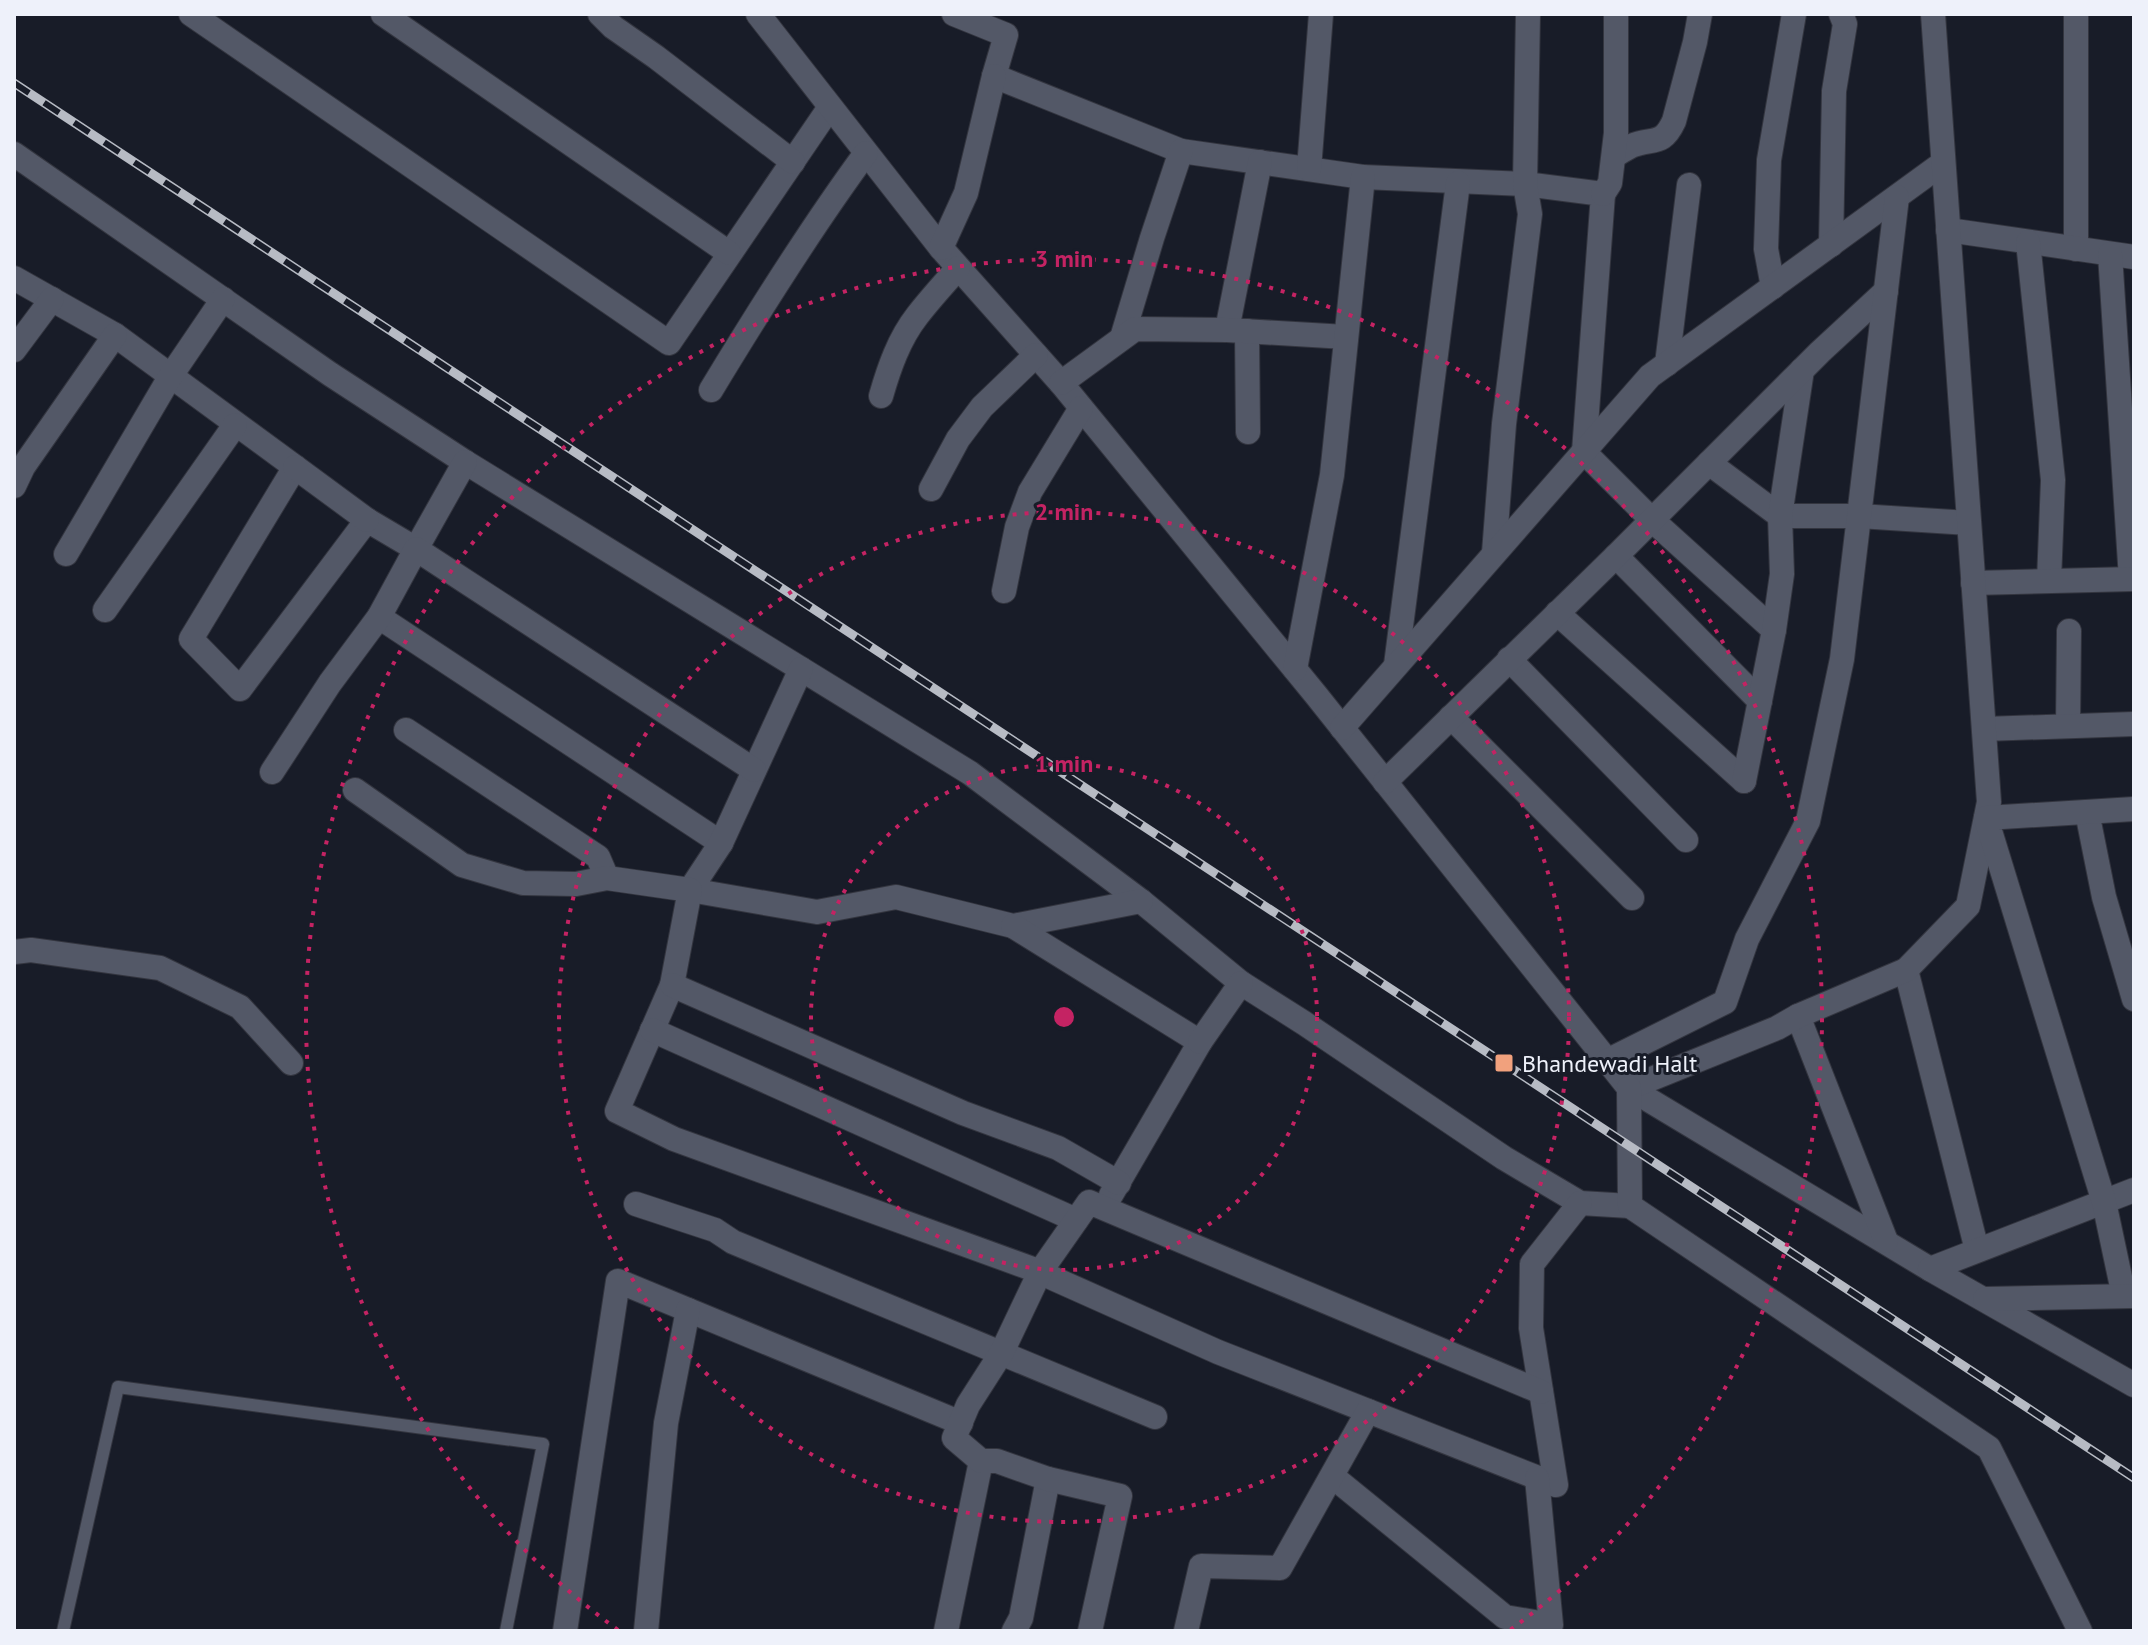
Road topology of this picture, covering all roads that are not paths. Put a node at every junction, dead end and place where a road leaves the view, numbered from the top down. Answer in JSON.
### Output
{"nodes":[{"id":1,"x":191,"y":14,"type":"edge"},
{"id":2,"x":383,"y":14,"type":"edge"},
{"id":3,"x":600,"y":14,"type":"edge"},
{"id":4,"x":758,"y":14,"type":"edge"},
{"id":5,"x":954,"y":14,"type":"edge"},
{"id":6,"x":1321,"y":14,"type":"edge"},
{"id":7,"x":1528,"y":14,"type":"edge"},
{"id":8,"x":1616,"y":14,"type":"edge"},
{"id":9,"x":1700,"y":14,"type":"edge"},
{"id":10,"x":1794,"y":14,"type":"edge"},
{"id":11,"x":1841,"y":14,"type":"edge"},
{"id":12,"x":1933,"y":14,"type":"edge"},
{"id":13,"x":2076,"y":14,"type":"edge"},
{"id":14,"x":1008,"y":24,"type":"edge"},
{"id":15,"x":994,"y":76,"type":"junction"},
{"id":16,"x":830,"y":107,"type":"junction"},
{"id":17,"x":1181,"y":151,"type":"junction"},
{"id":18,"x":866,"y":153,"type":"junction"},
{"id":19,"x":14,"y":154,"type":"edge"},
{"id":20,"x":1614,"y":156,"type":"junction"},
{"id":21,"x":793,"y":162,"type":"junction"},
{"id":22,"x":1260,"y":162,"type":"junction"},
{"id":23,"x":1943,"y":163,"type":"junction"},
{"id":24,"x":1309,"y":169,"type":"junction"},
{"id":25,"x":1363,"y":177,"type":"junction"},
{"id":26,"x":1458,"y":183,"type":"junction"},
{"id":27,"x":1525,"y":184,"type":"junction"},
{"id":28,"x":1689,"y":185,"type":"dead end"},
{"id":29,"x":1603,"y":194,"type":"junction"},
{"id":30,"x":1897,"y":197,"type":"junction"},
{"id":31,"x":1948,"y":230,"type":"junction"},
{"id":32,"x":2028,"y":242,"type":"junction"},
{"id":33,"x":1831,"y":245,"type":"junction"},
{"id":34,"x":941,"y":248,"type":"junction"},
{"id":35,"x":2076,"y":249,"type":"junction"},
{"id":36,"x":729,"y":253,"type":"junction"},
{"id":37,"x":2122,"y":255,"type":"edge"},
{"id":38,"x":958,"y":268,"type":"junction"},
{"id":39,"x":14,"y":278,"type":"edge"},
{"id":40,"x":1773,"y":287,"type":"junction"},
{"id":41,"x":1886,"y":291,"type":"junction"},
{"id":42,"x":52,"y":299,"type":"junction"},
{"id":43,"x":223,"y":299,"type":"junction"},
{"id":44,"x":1237,"y":330,"type":"junction"},
{"id":45,"x":115,"y":335,"type":"junction"},
{"id":46,"x":1346,"y":337,"type":"junction"},
{"id":47,"x":1122,"y":338,"type":"junction"},
{"id":48,"x":14,"y":350,"type":"edge"},
{"id":49,"x":1036,"y":355,"type":"junction"},
{"id":50,"x":1667,"y":364,"type":"junction"},
{"id":51,"x":1802,"y":370,"type":"junction"},
{"id":52,"x":170,"y":377,"type":"junction"},
{"id":53,"x":1061,"y":383,"type":"junction"},
{"id":54,"x":711,"y":390,"type":"dead end"},
{"id":55,"x":881,"y":396,"type":"dead end"},
{"id":56,"x":1081,"y":408,"type":"junction"},
{"id":57,"x":235,"y":425,"type":"junction"},
{"id":58,"x":1248,"y":432,"type":"dead end"},
{"id":59,"x":1584,"y":452,"type":"junction"},
{"id":60,"x":465,"y":462,"type":"junction"},
{"id":61,"x":1709,"y":463,"type":"junction"},
{"id":62,"x":295,"y":467,"type":"junction"},
{"id":63,"x":14,"y":486,"type":"edge"},
{"id":64,"x":931,"y":489,"type":"dead end"},
{"id":65,"x":1780,"y":516,"type":"junction"},
{"id":66,"x":1859,"y":516,"type":"junction"},
{"id":67,"x":1651,"y":519,"type":"junction"},
{"id":68,"x":367,"y":520,"type":"junction"},
{"id":69,"x":1969,"y":523,"type":"junction"},
{"id":70,"x":416,"y":549,"type":"junction"},
{"id":71,"x":1494,"y":553,"type":"junction"},
{"id":72,"x":66,"y":554,"type":"dead end"},
{"id":73,"x":1616,"y":556,"type":"junction"},
{"id":74,"x":2132,"y":579,"type":"edge"},
{"id":75,"x":2049,"y":581,"type":"junction"},
{"id":76,"x":1973,"y":583,"type":"junction"},
{"id":77,"x":1004,"y":591,"type":"dead end"},
{"id":78,"x":105,"y":610,"type":"dead end"},
{"id":79,"x":1557,"y":613,"type":"junction"},
{"id":80,"x":379,"y":617,"type":"junction"},
{"id":81,"x":1774,"y":630,"type":"junction"},
{"id":82,"x":2069,"y":631,"type":"dead end"},
{"id":83,"x":1509,"y":659,"type":"junction"},
{"id":84,"x":1396,"y":665,"type":"junction"},
{"id":85,"x":801,"y":669,"type":"junction"},
{"id":86,"x":1295,"y":669,"type":"junction"},
{"id":87,"x":1760,"y":701,"type":"junction"},
{"id":88,"x":1451,"y":717,"type":"junction"},
{"id":89,"x":2134,"y":724,"type":"edge"},
{"id":90,"x":2068,"y":726,"type":"junction"},
{"id":91,"x":1342,"y":728,"type":"junction"},
{"id":92,"x":1984,"y":729,"type":"junction"},
{"id":93,"x":406,"y":730,"type":"dead end"},
{"id":94,"x":754,"y":770,"type":"junction"},
{"id":95,"x":272,"y":772,"type":"dead end"},
{"id":96,"x":1385,"y":782,"type":"junction"},
{"id":97,"x":355,"y":790,"type":"dead end"},
{"id":98,"x":2134,"y":809,"type":"edge"},
{"id":99,"x":2087,"y":812,"type":"junction"},
{"id":100,"x":1986,"y":818,"type":"junction"},
{"id":101,"x":1686,"y":840,"type":"dead end"},
{"id":102,"x":721,"y":843,"type":"junction"},
{"id":103,"x":607,"y":878,"type":"junction"},
{"id":104,"x":690,"y":890,"type":"junction"},
{"id":105,"x":1632,"y":898,"type":"dead end"},
{"id":106,"x":1141,"y":901,"type":"junction"},
{"id":107,"x":1013,"y":926,"type":"junction"},
{"id":108,"x":14,"y":952,"type":"edge"},
{"id":109,"x":1906,"y":970,"type":"junction"},
{"id":110,"x":1241,"y":983,"type":"junction"},
{"id":111,"x":672,"y":985,"type":"junction"},
{"id":112,"x":2134,"y":999,"type":"edge"},
{"id":113,"x":1798,"y":1016,"type":"junction"},
{"id":114,"x":652,"y":1030,"type":"junction"},
{"id":115,"x":1200,"y":1042,"type":"junction"},
{"id":116,"x":1607,"y":1061,"type":"junction"},
{"id":117,"x":291,"y":1063,"type":"dead end"},
{"id":118,"x":1629,"y":1088,"type":"junction"},
{"id":119,"x":1119,"y":1183,"type":"junction"},
{"id":120,"x":2134,"y":1190,"type":"edge"},
{"id":121,"x":2104,"y":1202,"type":"junction"},
{"id":122,"x":1580,"y":1203,"type":"junction"},
{"id":123,"x":636,"y":1204,"type":"dead end"},
{"id":124,"x":1630,"y":1206,"type":"junction"},
{"id":125,"x":1102,"y":1207,"type":"junction"},
{"id":126,"x":1076,"y":1220,"type":"junction"},
{"id":127,"x":1886,"y":1241,"type":"junction"},
{"id":128,"x":1977,"y":1250,"type":"dead end"},
{"id":129,"x":1930,"y":1269,"type":"junction"},
{"id":130,"x":1040,"y":1272,"type":"junction"},
{"id":131,"x":2129,"y":1296,"type":"edge"},
{"id":132,"x":1982,"y":1299,"type":"junction"},
{"id":133,"x":688,"y":1310,"type":"junction"},
{"id":134,"x":1002,"y":1352,"type":"junction"},
{"id":135,"x":2134,"y":1385,"type":"edge"},
{"id":136,"x":1541,"y":1392,"type":"junction"},
{"id":137,"x":1368,"y":1411,"type":"junction"},
{"id":138,"x":1155,"y":1417,"type":"dead end"},
{"id":139,"x":961,"y":1423,"type":"junction"},
{"id":140,"x":981,"y":1461,"type":"junction"},
{"id":141,"x":1332,"y":1476,"type":"junction"},
{"id":142,"x":1537,"y":1478,"type":"junction"},
{"id":143,"x":1048,"y":1479,"type":"junction"},
{"id":144,"x":63,"y":1631,"type":"edge"},
{"id":145,"x":506,"y":1631,"type":"edge"},
{"id":146,"x":565,"y":1631,"type":"edge"},
{"id":147,"x":646,"y":1631,"type":"edge"},
{"id":148,"x":946,"y":1631,"type":"edge"},
{"id":149,"x":1014,"y":1631,"type":"edge"},
{"id":150,"x":1090,"y":1631,"type":"edge"},
{"id":151,"x":1186,"y":1631,"type":"edge"},
{"id":152,"x":2080,"y":1631,"type":"edge"}],
"edges":[{"from":1,"to":36,"type":"street"},
{"from":2,"to":36,"type":"street"},
{"from":3,"to":21,"type":"street"},
{"from":4,"to":16,"type":"street"},
{"from":5,"to":14,"type":"street"},
{"from":6,"to":24,"type":"street"},
{"from":7,"to":27,"type":"street"},
{"from":8,"to":20,"type":"street"},
{"from":9,"to":20,"type":"street"},
{"from":10,"to":40,"type":"street"},
{"from":11,"to":33,"type":"street"},
{"from":12,"to":23,"type":"street"},
{"from":13,"to":35,"type":"street"},
{"from":14,"to":15,"type":"street"},
{"from":15,"to":17,"type":"street"},
{"from":15,"to":34,"type":"street"},
{"from":16,"to":18,"type":"street"},
{"from":16,"to":21,"type":"street"},
{"from":17,"to":22,"type":"street"},
{"from":17,"to":47,"type":"street"},
{"from":18,"to":34,"type":"street"},
{"from":18,"to":54,"type":"street"},
{"from":19,"to":43,"type":"street"},
{"from":20,"to":29,"type":"street"},
{"from":21,"to":36,"type":"street"},
{"from":22,"to":24,"type":"street"},
{"from":22,"to":44,"type":"street"},
{"from":23,"to":30,"type":"street"},
{"from":23,"to":31,"type":"street"},
{"from":24,"to":25,"type":"street"},
{"from":25,"to":26,"type":"street"},
{"from":25,"to":46,"type":"street"},
{"from":26,"to":27,"type":"street"},
{"from":26,"to":84,"type":"street"},
{"from":27,"to":29,"type":"street"},
{"from":27,"to":71,"type":"street"},
{"from":28,"to":50,"type":"street"},
{"from":29,"to":59,"type":"street"},
{"from":30,"to":33,"type":"street"},
{"from":30,"to":41,"type":"street"},
{"from":31,"to":32,"type":"street"},
{"from":31,"to":69,"type":"street"},
{"from":32,"to":35,"type":"street"},
{"from":32,"to":75,"type":"street"},
{"from":33,"to":40,"type":"street"},
{"from":34,"to":38,"type":"street"},
{"from":35,"to":37,"type":"street"},
{"from":37,"to":74,"type":"street"},
{"from":38,"to":49,"type":"street"},
{"from":38,"to":55,"type":"street"},
{"from":39,"to":42,"type":"street"},
{"from":40,"to":50,"type":"street"},
{"from":41,"to":51,"type":"street"},
{"from":41,"to":66,"type":"street"},
{"from":42,"to":45,"type":"street"},
{"from":42,"to":48,"type":"street"},
{"from":43,"to":52,"type":"street"},
{"from":43,"to":60,"type":"street"},
{"from":44,"to":46,"type":"street"},
{"from":44,"to":47,"type":"street"},
{"from":44,"to":58,"type":"street"},
{"from":45,"to":52,"type":"street"},
{"from":45,"to":63,"type":"street"},
{"from":46,"to":86,"type":"street"},
{"from":47,"to":53,"type":"street"},
{"from":49,"to":53,"type":"street"},
{"from":49,"to":64,"type":"street"},
{"from":50,"to":59,"type":"street"},
{"from":51,"to":61,"type":"street"},
{"from":51,"to":65,"type":"street"},
{"from":52,"to":57,"type":"street"},
{"from":52,"to":72,"type":"street"},
{"from":53,"to":56,"type":"street"},
{"from":56,"to":77,"type":"street"},
{"from":56,"to":86,"type":"street"},
{"from":57,"to":62,"type":"street"},
{"from":57,"to":78,"type":"street"},
{"from":59,"to":67,"type":"street"},
{"from":59,"to":71,"type":"street"},
{"from":60,"to":70,"type":"street"},
{"from":60,"to":85,"type":"street"},
{"from":61,"to":65,"type":"street"},
{"from":61,"to":67,"type":"street"},
{"from":62,"to":68,"type":"street"},
{"from":62,"to":68,"type":"street"},
{"from":65,"to":66,"type":"street"},
{"from":65,"to":81,"type":"street"},
{"from":66,"to":69,"type":"street"},
{"from":66,"to":116,"type":"street"},
{"from":67,"to":73,"type":"street"},
{"from":67,"to":81,"type":"street"},
{"from":68,"to":70,"type":"street"},
{"from":69,"to":76,"type":"street"},
{"from":70,"to":80,"type":"street"},
{"from":70,"to":94,"type":"street"},
{"from":71,"to":84,"type":"street"},
{"from":73,"to":79,"type":"street"},
{"from":73,"to":87,"type":"street"},
{"from":74,"to":75,"type":"street"},
{"from":75,"to":76,"type":"street"},
{"from":76,"to":92,"type":"street"},
{"from":79,"to":83,"type":"street"},
{"from":79,"to":87,"type":"street"},
{"from":80,"to":95,"type":"street"},
{"from":80,"to":102,"type":"street"},
{"from":81,"to":87,"type":"street"},
{"from":82,"to":90,"type":"street"},
{"from":83,"to":88,"type":"street"},
{"from":83,"to":101,"type":"street"},
{"from":84,"to":91,"type":"street"},
{"from":85,"to":94,"type":"street"},
{"from":85,"to":106,"type":"street"},
{"from":86,"to":91,"type":"street"},
{"from":88,"to":96,"type":"street"},
{"from":88,"to":105,"type":"street"},
{"from":89,"to":90,"type":"street"},
{"from":90,"to":92,"type":"street"},
{"from":91,"to":96,"type":"street"},
{"from":92,"to":100,"type":"street"},
{"from":93,"to":103,"type":"street"},
{"from":94,"to":102,"type":"street"},
{"from":96,"to":116,"type":"street"},
{"from":97,"to":103,"type":"street"},
{"from":98,"to":99,"type":"street"},
{"from":99,"to":100,"type":"street"},
{"from":99,"to":112,"type":"street"},
{"from":100,"to":109,"type":"street"},
{"from":100,"to":121,"type":"street"},
{"from":102,"to":104,"type":"street"},
{"from":103,"to":104,"type":"street"},
{"from":104,"to":107,"type":"street"},
{"from":104,"to":111,"type":"street"},
{"from":106,"to":107,"type":"street"},
{"from":106,"to":110,"type":"street"},
{"from":107,"to":115,"type":"street"},
{"from":108,"to":117,"type":"street"},
{"from":109,"to":113,"type":"street"},
{"from":109,"to":128,"type":"street"},
{"from":110,"to":115,"type":"street"},
{"from":110,"to":122,"type":"street"},
{"from":111,"to":114,"type":"street"},
{"from":111,"to":119,"type":"street"},
{"from":113,"to":118,"type":"street"},
{"from":113,"to":127,"type":"street"},
{"from":114,"to":126,"type":"street"},
{"from":114,"to":130,"type":"street"},
{"from":115,"to":119,"type":"street"},
{"from":116,"to":118,"type":"street"},
{"from":118,"to":124,"type":"street"},
{"from":118,"to":127,"type":"street"},
{"from":119,"to":125,"type":"street"},
{"from":120,"to":121,"type":"street"},
{"from":121,"to":129,"type":"street"},
{"from":121,"to":131,"type":"street"},
{"from":122,"to":124,"type":"street"},
{"from":122,"to":136,"type":"street"},
{"from":123,"to":134,"type":"street"},
{"from":124,"to":152,"type":"street"},
{"from":125,"to":126,"type":"street"},
{"from":125,"to":136,"type":"street"},
{"from":126,"to":130,"type":"street"},
{"from":127,"to":129,"type":"street"},
{"from":129,"to":132,"type":"street"},
{"from":130,"to":134,"type":"street"},
{"from":130,"to":137,"type":"street"},
{"from":131,"to":132,"type":"street"},
{"from":132,"to":135,"type":"street"},
{"from":133,"to":139,"type":"street"},
{"from":133,"to":146,"type":"street"},
{"from":133,"to":147,"type":"street"},
{"from":134,"to":138,"type":"street"},
{"from":134,"to":139,"type":"street"},
{"from":136,"to":142,"type":"street"},
{"from":137,"to":141,"type":"street"},
{"from":137,"to":142,"type":"street"},
{"from":139,"to":140,"type":"street"},
{"from":140,"to":143,"type":"street"},
{"from":140,"to":148,"type":"street"},
{"from":141,"to":142,"type":"street"},
{"from":141,"to":151,"type":"street"},
{"from":143,"to":149,"type":"street"},
{"from":143,"to":150,"type":"street"},
{"from":144,"to":145,"type":"lane"}]}
